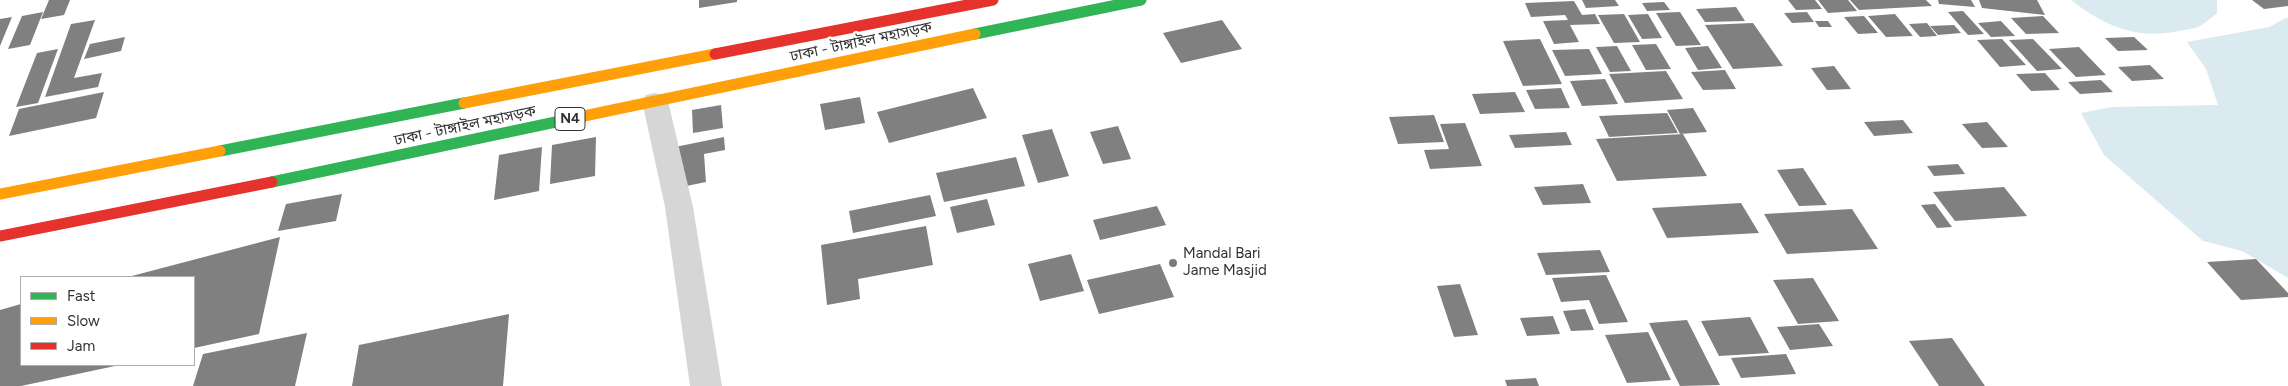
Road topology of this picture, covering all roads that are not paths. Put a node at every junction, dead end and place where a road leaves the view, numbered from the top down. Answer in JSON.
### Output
{"nodes":[{"id":1,"x":993,"y":0,"type":"edge"},
{"id":2,"x":1141,"y":0,"type":"edge"},
{"id":3,"x":655,"y":101,"type":"junction"},
{"id":4,"x":0,"y":194,"type":"edge"},
{"id":5,"x":0,"y":236,"type":"edge"},
{"id":6,"x":706,"y":386,"type":"edge"}],
"edges":[{"from":1,"to":4,"type":"highway","name":"ঢাকা - টাঙ্গাইল মহাসড়ক","number":"N4"},
{"from":2,"to":3,"type":"highway","name":"ঢাকা - টাঙ্গাইল মহাসড়ক","number":"N4"},
{"from":3,"to":5,"type":"highway","name":"ঢাকা - টাঙ্গাইল মহাসড়ক","number":"N4"},
{"from":3,"to":6,"type":"street"}]}
